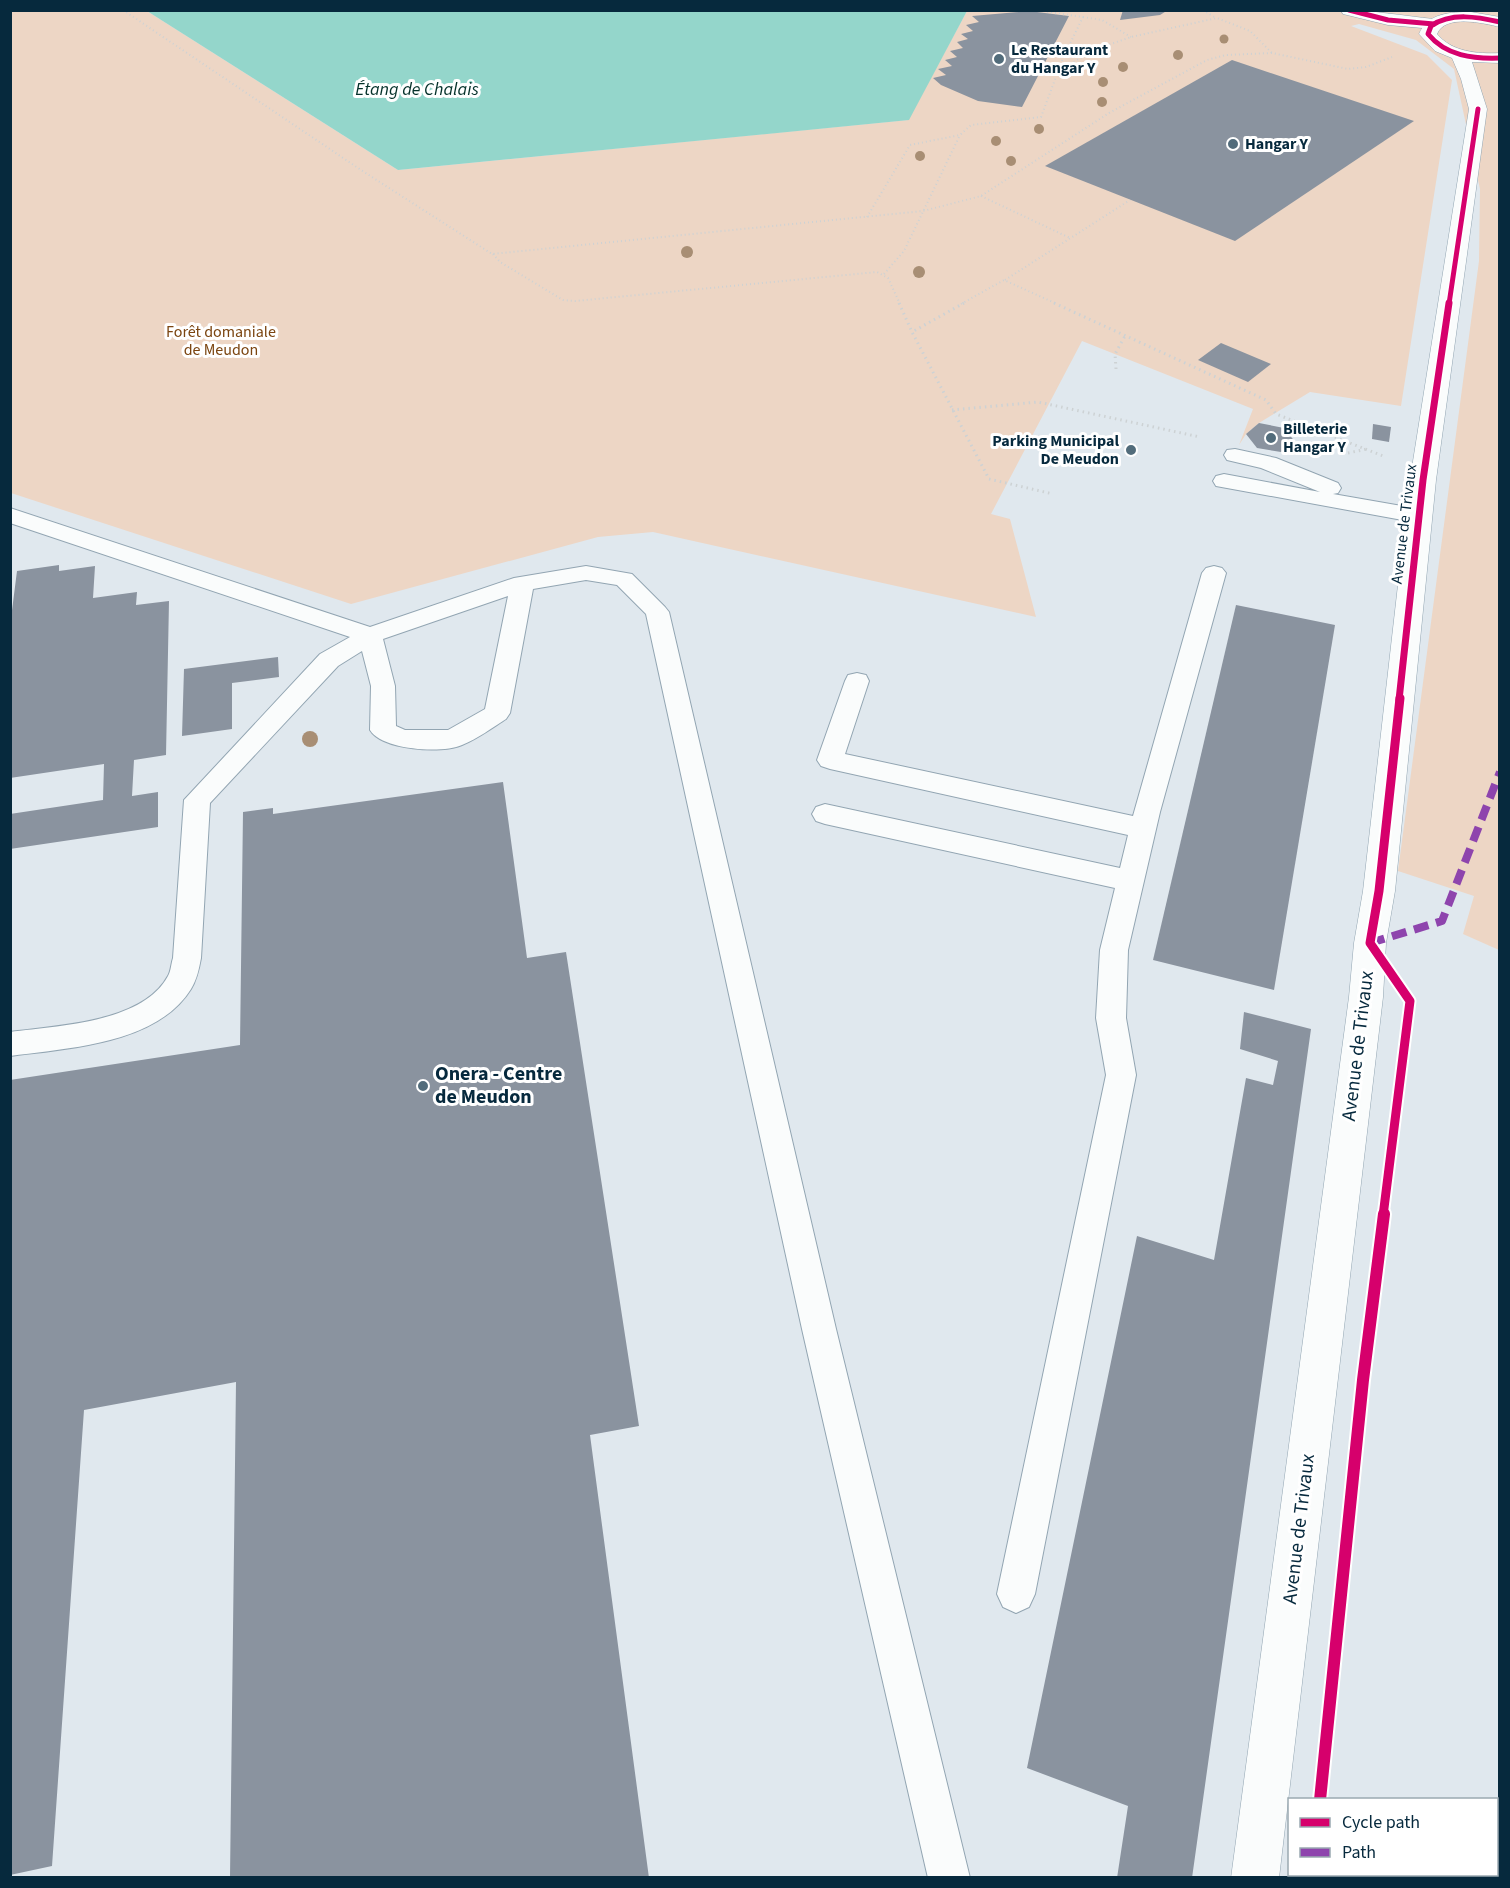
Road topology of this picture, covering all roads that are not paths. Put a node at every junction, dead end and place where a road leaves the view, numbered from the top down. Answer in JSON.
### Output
{"nodes":[{"id":1,"x":1349,"y":10,"type":"edge"},
{"id":2,"x":1482,"y":10,"type":"edge"},
{"id":3,"x":1458,"y":14,"type":"edge"},
{"id":4,"x":1498,"y":21,"type":"edge"},
{"id":5,"x":1434,"y":34,"type":"junction"},
{"id":6,"x":1459,"y":54,"type":"junction"},
{"id":7,"x":1500,"y":58,"type":"edge"},
{"id":8,"x":1360,"y":506,"type":"junction"},
{"id":9,"x":10,"y":515,"type":"edge"},
{"id":10,"x":1419,"y":516,"type":"junction"},
{"id":11,"x":1214,"y":573,"type":"dead end"},
{"id":12,"x":522,"y":583,"type":"junction"},
{"id":13,"x":370,"y":635,"type":"junction"},
{"id":14,"x":857,"y":681,"type":"dead end"},
{"id":15,"x":825,"y":814,"type":"dead end"},
{"id":16,"x":1143,"y":828,"type":"junction"},
{"id":17,"x":1131,"y":881,"type":"junction"},
{"id":18,"x":10,"y":1044,"type":"edge"},
{"id":19,"x":1016,"y":1594,"type":"dead end"},
{"id":20,"x":949,"y":1878,"type":"edge"},
{"id":21,"x":1255,"y":1878,"type":"edge"}],
"edges":[{"from":1,"to":5,"type":"main road"},
{"from":2,"to":4,"type":"main road"},
{"from":3,"to":4,"type":"main road"},
{"from":3,"to":5,"type":"main road"},
{"from":5,"to":6,"type":"main road"},
{"from":6,"to":7,"type":"main road"},
{"from":6,"to":10,"type":"main road","name":"Avenue de Trivaux"},
{"from":8,"to":8,"type":"lane"},
{"from":8,"to":10,"type":"lane"},
{"from":9,"to":13,"type":"lane"},
{"from":10,"to":21,"type":"main road","name":"Avenue de Trivaux"},
{"from":11,"to":16,"type":"lane"},
{"from":12,"to":13,"type":"lane"},
{"from":12,"to":13,"type":"lane"},
{"from":12,"to":20,"type":"lane"},
{"from":13,"to":18,"type":"lane"},
{"from":14,"to":16,"type":"lane"},
{"from":15,"to":17,"type":"lane"},
{"from":16,"to":17,"type":"lane"},
{"from":17,"to":19,"type":"lane"}]}
